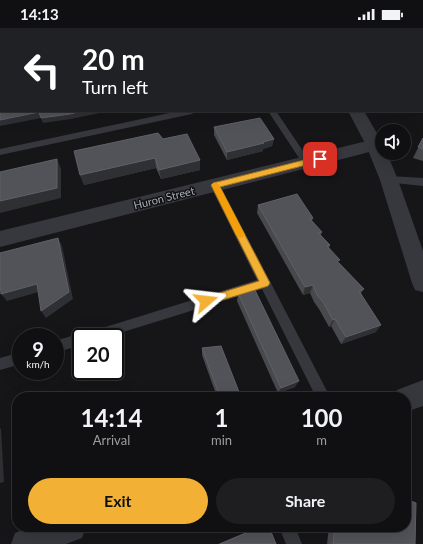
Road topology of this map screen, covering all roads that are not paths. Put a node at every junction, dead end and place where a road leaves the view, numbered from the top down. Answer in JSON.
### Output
{"nodes":[{"id":1,"x":187,"y":112,"type":"edge"},
{"id":2,"x":273,"y":112,"type":"edge"},
{"id":3,"x":357,"y":112,"type":"edge"},
{"id":4,"x":375,"y":145,"type":"joint"},
{"id":5,"x":0,"y":152,"type":"edge"},
{"id":6,"x":381,"y":160,"type":"edge"},
{"id":7,"x":306,"y":162,"type":"junction"},
{"id":8,"x":389,"y":180,"type":"junction"},
{"id":9,"x":423,"y":182,"type":"edge"},
{"id":10,"x":215,"y":185,"type":"junction"},
{"id":11,"x":0,"y":239,"type":"edge"},
{"id":12,"x":265,"y":283,"type":"junction"},
{"id":13,"x":423,"y":283,"type":"edge"},
{"id":14,"x":118,"y":328,"type":"edge"},
{"id":15,"x":12,"y":361,"type":"edge"},
{"id":16,"x":0,"y":364,"type":"edge"},
{"id":17,"x":320,"y":392,"type":"edge"},
{"id":18,"x":423,"y":393,"type":"edge"},
{"id":19,"x":411,"y":397,"type":"edge"},
{"id":20,"x":58,"y":532,"type":"edge"},
{"id":21,"x":289,"y":532,"type":"edge"},
{"id":22,"x":26,"y":544,"type":"edge"},
{"id":23,"x":294,"y":544,"type":"edge"}],
"edges":[{"from":1,"to":5,"type":"lane"},
{"from":2,"to":7,"type":"lane"},
{"from":3,"to":4,"type":"street"},
{"from":4,"to":7,"type":"street","name":"Huron Street"},
{"from":6,"to":8,"type":"street"},
{"from":7,"to":10,"type":"street","name":"Huron Street"},
{"from":8,"to":9,"type":"lane"},
{"from":8,"to":13,"type":"street"},
{"from":10,"to":11,"type":"street","name":"Huron Street"},
{"from":10,"to":12,"type":"lane"},
{"from":12,"to":14,"type":"lane"},
{"from":12,"to":17,"type":"lane"},
{"from":15,"to":16,"type":"lane"},
{"from":18,"to":19,"type":"street"},
{"from":20,"to":22,"type":"street"},
{"from":21,"to":23,"type":"lane"}]}
